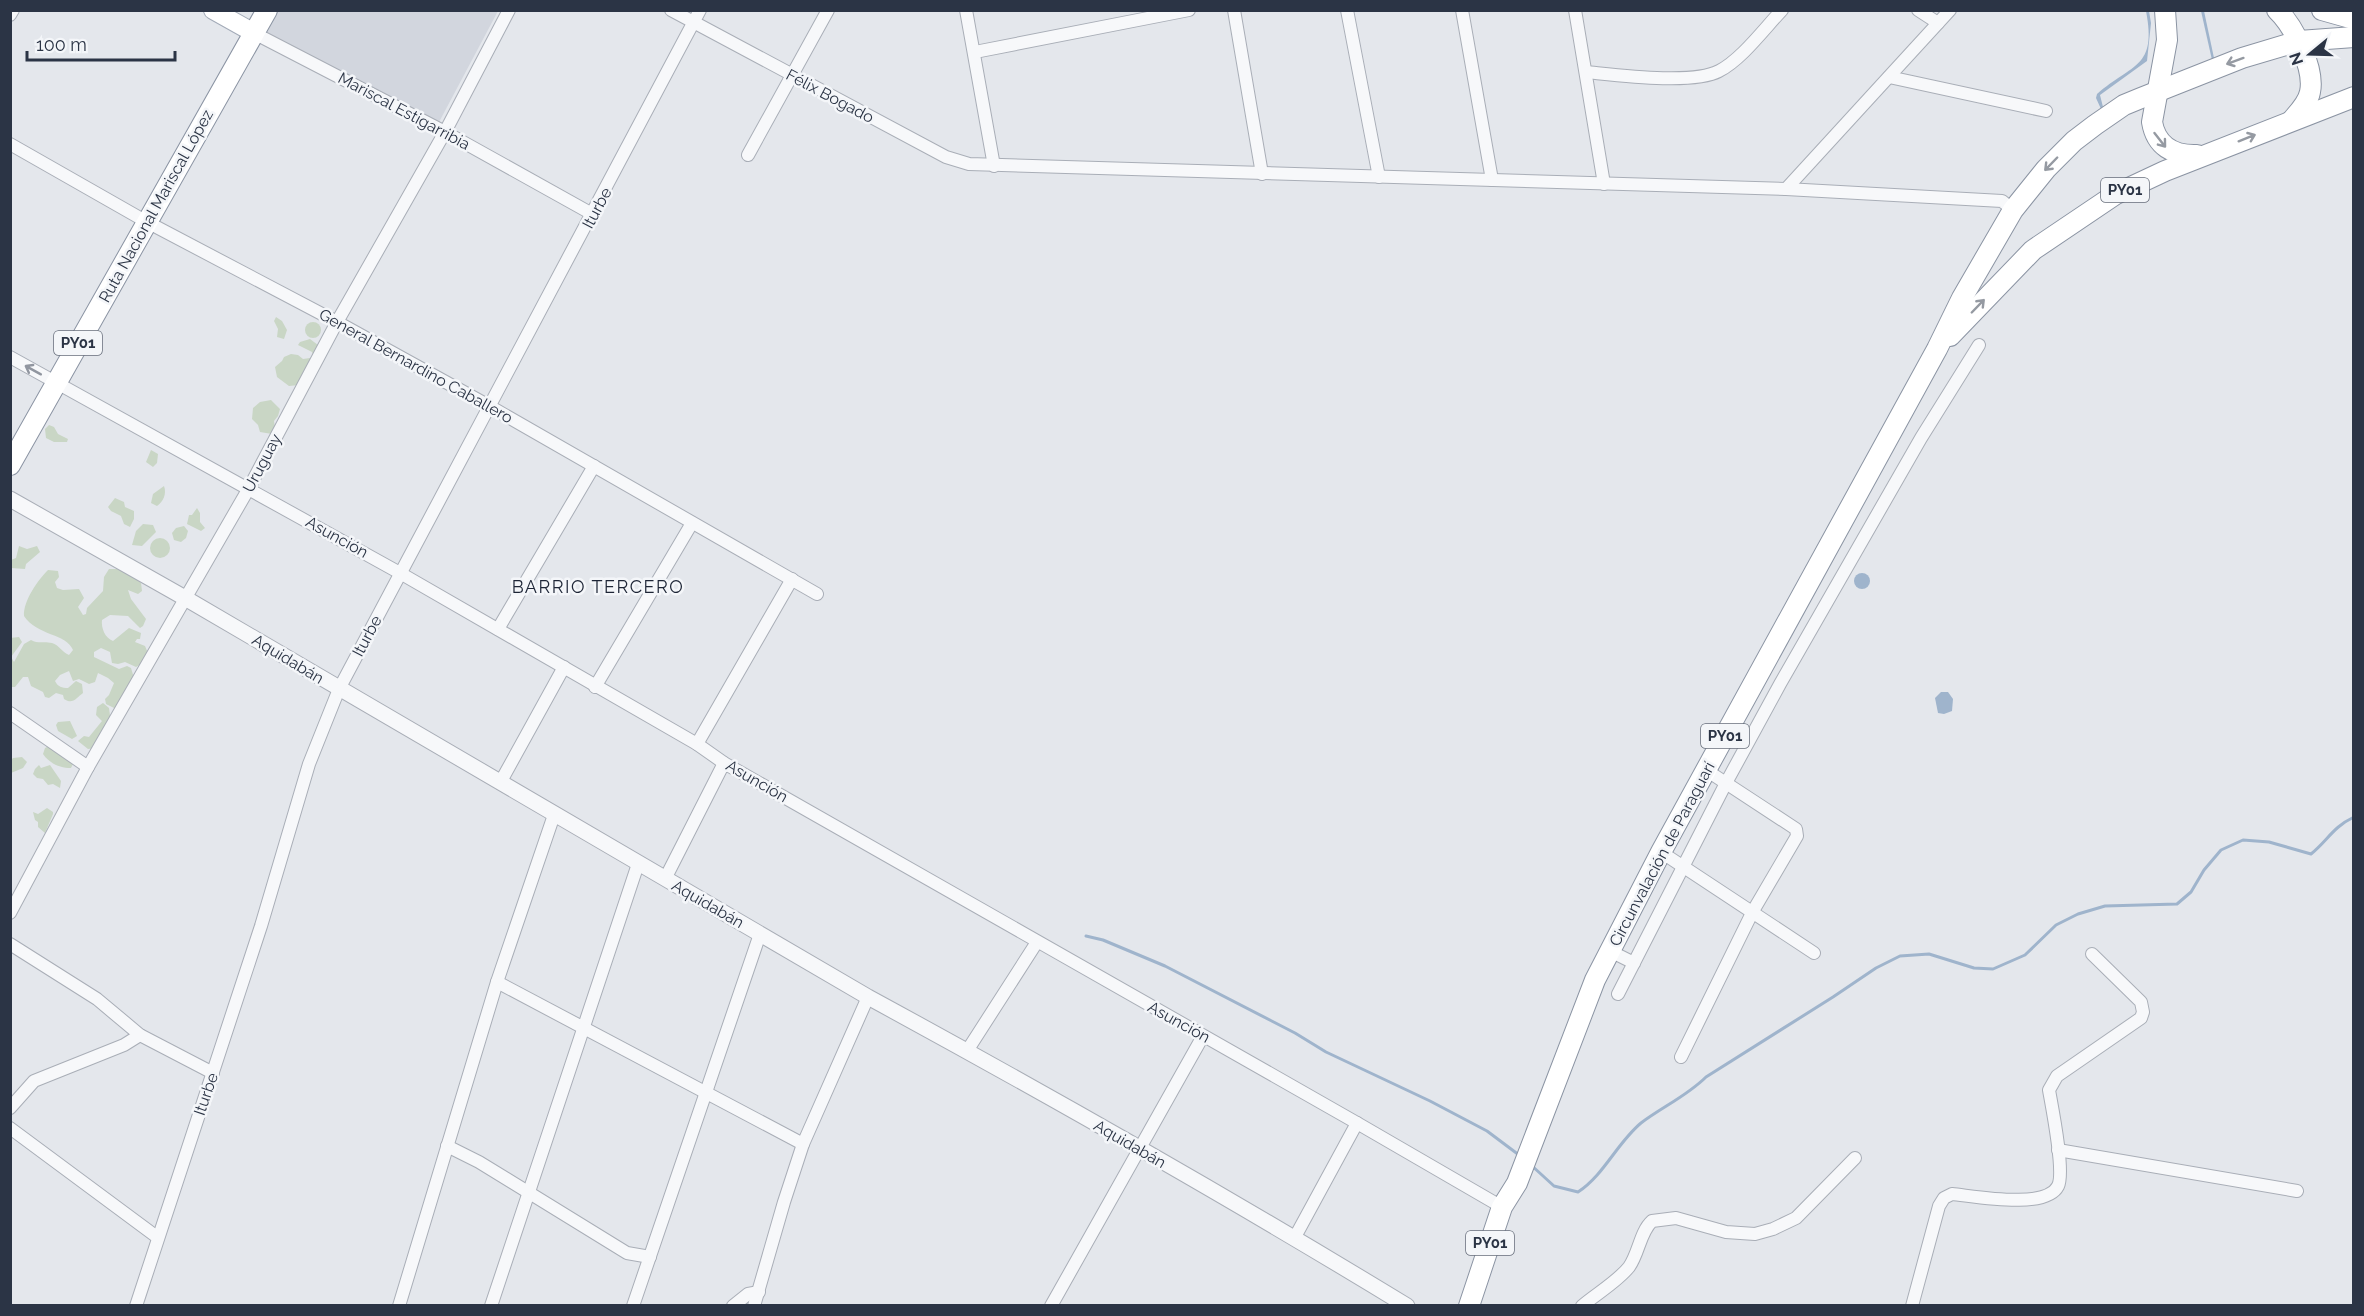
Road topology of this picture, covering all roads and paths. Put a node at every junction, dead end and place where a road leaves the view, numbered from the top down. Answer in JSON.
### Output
{"nodes":[{"id":1,"x":13,"y":10,"type":"edge"},
{"id":2,"x":213,"y":10,"type":"edge"},
{"id":3,"x":267,"y":10,"type":"edge"},
{"id":4,"x":509,"y":10,"type":"edge"},
{"id":5,"x":671,"y":10,"type":"edge"},
{"id":6,"x":700,"y":10,"type":"edge"},
{"id":7,"x":828,"y":10,"type":"edge"},
{"id":8,"x":966,"y":10,"type":"edge"},
{"id":9,"x":1189,"y":10,"type":"edge"},
{"id":10,"x":1234,"y":10,"type":"edge"},
{"id":11,"x":1347,"y":10,"type":"edge"},
{"id":12,"x":1462,"y":10,"type":"edge"},
{"id":13,"x":1575,"y":10,"type":"edge"},
{"id":14,"x":1782,"y":10,"type":"edge"},
{"id":15,"x":1918,"y":10,"type":"edge"},
{"id":16,"x":1950,"y":10,"type":"edge"},
{"id":17,"x":2165,"y":10,"type":"edge"},
{"id":18,"x":2277,"y":10,"type":"edge"},
{"id":19,"x":2322,"y":10,"type":"edge"},
{"id":20,"x":10,"y":15,"type":"edge"},
{"id":21,"x":2354,"y":19,"type":"edge"},
{"id":22,"x":693,"y":23,"type":"junction"},
{"id":23,"x":1938,"y":23,"type":"junction"},
{"id":24,"x":254,"y":33,"type":"junction"},
{"id":25,"x":2354,"y":37,"type":"edge"},
{"id":26,"x":2167,"y":40,"type":"junction"},
{"id":27,"x":2299,"y":41,"type":"junction"},
{"id":28,"x":2269,"y":50,"type":"junction"},
{"id":29,"x":975,"y":52,"type":"junction"},
{"id":30,"x":1586,"y":72,"type":"junction"},
{"id":31,"x":792,"y":76,"type":"junction"},
{"id":32,"x":1889,"y":77,"type":"junction"},
{"id":33,"x":2311,"y":80,"type":"junction"},
{"id":34,"x":2157,"y":91,"type":"junction"},
{"id":35,"x":2354,"y":97,"type":"edge"},
{"id":36,"x":2120,"y":109,"type":"junction"},
{"id":37,"x":2046,"y":111,"type":"dead end"},
{"id":38,"x":2292,"y":120,"type":"junction"},
{"id":39,"x":445,"y":132,"type":"junction"},
{"id":40,"x":10,"y":144,"type":"edge"},
{"id":41,"x":2207,"y":154,"type":"junction"},
{"id":42,"x":748,"y":155,"type":"dead end"},
{"id":43,"x":994,"y":166,"type":"junction"},
{"id":44,"x":1262,"y":174,"type":"junction"},
{"id":45,"x":1378,"y":177,"type":"junction"},
{"id":46,"x":1492,"y":180,"type":"junction"},
{"id":47,"x":1604,"y":183,"type":"junction"},
{"id":48,"x":1786,"y":189,"type":"junction"},
{"id":49,"x":2013,"y":210,"type":"junction"},
{"id":50,"x":594,"y":215,"type":"junction"},
{"id":51,"x":147,"y":222,"type":"junction"},
{"id":52,"x":337,"y":322,"type":"junction"},
{"id":53,"x":1979,"y":345,"type":"dead end"},
{"id":54,"x":1938,"y":348,"type":"junction"},
{"id":55,"x":10,"y":357,"type":"edge"},
{"id":56,"x":56,"y":382,"type":"junction"},
{"id":57,"x":489,"y":406,"type":"junction"},
{"id":58,"x":10,"y":465,"type":"edge"},
{"id":59,"x":594,"y":466,"type":"junction"},
{"id":60,"x":249,"y":488,"type":"junction"},
{"id":61,"x":10,"y":499,"type":"edge"},
{"id":62,"x":692,"y":523,"type":"junction"},
{"id":63,"x":400,"y":573,"type":"junction"},
{"id":64,"x":792,"y":579,"type":"junction"},
{"id":65,"x":817,"y":594,"type":"dead end"},
{"id":66,"x":185,"y":598,"type":"junction"},
{"id":67,"x":498,"y":629,"type":"junction"},
{"id":68,"x":564,"y":667,"type":"junction"},
{"id":69,"x":595,"y":687,"type":"junction"},
{"id":70,"x":339,"y":689,"type":"junction"},
{"id":71,"x":10,"y":713,"type":"edge"},
{"id":72,"x":697,"y":744,"type":"junction"},
{"id":73,"x":724,"y":763,"type":"junction"},
{"id":74,"x":88,"y":767,"type":"junction"},
{"id":75,"x":1706,"y":770,"type":"junction"},
{"id":76,"x":500,"y":783,"type":"junction"},
{"id":77,"x":1726,"y":783,"type":"junction"},
{"id":78,"x":554,"y":815,"type":"junction"},
{"id":79,"x":1661,"y":852,"type":"junction"},
{"id":80,"x":638,"y":864,"type":"junction"},
{"id":81,"x":1683,"y":866,"type":"junction"},
{"id":82,"x":665,"y":879,"type":"junction"},
{"id":83,"x":12,"y":908,"type":"edge"},
{"id":84,"x":1753,"y":911,"type":"junction"},
{"id":85,"x":760,"y":934,"type":"junction"},
{"id":86,"x":1036,"y":942,"type":"junction"},
{"id":87,"x":10,"y":944,"type":"edge"},
{"id":88,"x":1610,"y":951,"type":"junction"},
{"id":89,"x":1814,"y":952,"type":"dead end"},
{"id":90,"x":2092,"y":954,"type":"dead end"},
{"id":91,"x":1634,"y":963,"type":"junction"},
{"id":92,"x":497,"y":982,"type":"junction"},
{"id":93,"x":1618,"y":994,"type":"dead end"},
{"id":94,"x":868,"y":997,"type":"junction"},
{"id":95,"x":584,"y":1028,"type":"junction"},
{"id":96,"x":140,"y":1035,"type":"junction"},
{"id":97,"x":1203,"y":1036,"type":"junction"},
{"id":98,"x":967,"y":1051,"type":"junction"},
{"id":99,"x":1681,"y":1057,"type":"dead end"},
{"id":100,"x":213,"y":1073,"type":"junction"},
{"id":101,"x":706,"y":1093,"type":"junction"},
{"id":102,"x":10,"y":1108,"type":"edge"},
{"id":103,"x":1357,"y":1123,"type":"junction"},
{"id":104,"x":10,"y":1128,"type":"edge"},
{"id":105,"x":803,"y":1144,"type":"junction"},
{"id":106,"x":447,"y":1146,"type":"junction"},
{"id":107,"x":1139,"y":1149,"type":"junction"},
{"id":108,"x":2058,"y":1150,"type":"junction"},
{"id":109,"x":1855,"y":1158,"type":"dead end"},
{"id":110,"x":1517,"y":1184,"type":"junction"},
{"id":111,"x":2297,"y":1191,"type":"dead end"},
{"id":112,"x":529,"y":1193,"type":"junction"},
{"id":113,"x":1502,"y":1207,"type":"junction"},
{"id":114,"x":157,"y":1237,"type":"junction"},
{"id":115,"x":1295,"y":1237,"type":"junction"},
{"id":116,"x":650,"y":1257,"type":"junction"},
{"id":117,"x":759,"y":1292,"type":"junction"},
{"id":118,"x":136,"y":1305,"type":"edge"},
{"id":119,"x":399,"y":1305,"type":"edge"},
{"id":120,"x":492,"y":1305,"type":"edge"},
{"id":121,"x":633,"y":1305,"type":"edge"},
{"id":122,"x":733,"y":1305,"type":"edge"},
{"id":123,"x":754,"y":1305,"type":"edge"},
{"id":124,"x":1051,"y":1305,"type":"edge"},
{"id":125,"x":1407,"y":1305,"type":"edge"},
{"id":126,"x":1471,"y":1305,"type":"edge"},
{"id":127,"x":1581,"y":1305,"type":"edge"},
{"id":128,"x":1912,"y":1305,"type":"edge"}],
"edges":[{"from":1,"to":20,"type":"street"},
{"from":2,"to":24,"type":"main road","name":"Mariscal Estigarribia"},
{"from":3,"to":24,"type":"highway","name":"Ruta Nacional Mariscal López","number":"PY01"},
{"from":4,"to":39,"type":"street","name":"Uruguay"},
{"from":5,"to":22,"type":"street","name":"Félix Bogado"},
{"from":6,"to":22,"type":"street","name":"Iturbe"},
{"from":7,"to":31,"type":"street"},
{"from":8,"to":29,"type":"street"},
{"from":9,"to":29,"type":"street"},
{"from":10,"to":44,"type":"street"},
{"from":11,"to":45,"type":"street"},
{"from":12,"to":46,"type":"street"},
{"from":13,"to":30,"type":"street"},
{"from":14,"to":30,"type":"street"},
{"from":15,"to":23,"type":"street"},
{"from":16,"to":23,"type":"street"},
{"from":17,"to":26,"type":"highway"},
{"from":18,"to":27,"type":"highway"},
{"from":19,"to":21,"type":"highway"},
{"from":22,"to":31,"type":"street","name":"Félix Bogado"},
{"from":22,"to":50,"type":"street","name":"Iturbe"},
{"from":23,"to":32,"type":"street"},
{"from":24,"to":39,"type":"street","name":"Mariscal Estigarribia"},
{"from":24,"to":51,"type":"highway","name":"Ruta Nacional Mariscal López","number":"PY01"},
{"from":25,"to":27,"type":"highway","name":"Circunvalación de Paraguarí","number":"PY01"},
{"from":26,"to":34,"type":"highway"},
{"from":26,"to":36,"type":"highway"},
{"from":27,"to":28,"type":"highway","name":"Circunvalación de Paraguarí","number":"PY01"},
{"from":27,"to":33,"type":"highway"},
{"from":28,"to":33,"type":"highway"},
{"from":28,"to":34,"type":"highway","name":"Circunvalación de Paraguarí","number":"PY01","one_way":true},
{"from":29,"to":43,"type":"street"},
{"from":30,"to":47,"type":"street"},
{"from":31,"to":42,"type":"street"},
{"from":31,"to":43,"type":"street","name":"Félix Bogado"},
{"from":32,"to":37,"type":"street"},
{"from":32,"to":48,"type":"street"},
{"from":33,"to":38,"type":"highway"},
{"from":34,"to":36,"type":"highway","name":"Circunvalación de Paraguarí","number":"PY01"},
{"from":34,"to":41,"type":"highway","one_way":true},
{"from":35,"to":38,"type":"highway","name":"Circunvalación de Paraguarí","number":"PY01"},
{"from":36,"to":49,"type":"highway","name":"Circunvalación de Paraguarí","number":"PY01","one_way":true},
{"from":41,"to":38,"type":"highway","name":"Circunvalación de Paraguarí","number":"PY01","one_way":true},
{"from":39,"to":50,"type":"street","name":"Mariscal Estigarribia"},
{"from":39,"to":52,"type":"street","name":"Uruguay"},
{"from":40,"to":51,"type":"street","name":"General Bernardino Caballero"},
{"from":54,"to":41,"type":"highway","name":"Circunvalación de Paraguarí","number":"PY01","one_way":true},
{"from":43,"to":44,"type":"street","name":"Félix Bogado"},
{"from":44,"to":45,"type":"street","name":"Félix Bogado"},
{"from":45,"to":46,"type":"street","name":"Félix Bogado"},
{"from":46,"to":47,"type":"street","name":"Félix Bogado"},
{"from":47,"to":48,"type":"street","name":"Félix Bogado"},
{"from":48,"to":49,"type":"street","name":"Félix Bogado"},
{"from":49,"to":54,"type":"highway","name":"Circunvalación de Paraguarí","number":"PY01"},
{"from":50,"to":57,"type":"street","name":"Iturbe"},
{"from":51,"to":52,"type":"street","name":"General Bernardino Caballero"},
{"from":51,"to":56,"type":"highway","name":"Ruta Nacional Mariscal López","number":"PY01"},
{"from":52,"to":57,"type":"street","name":"General Bernardino Caballero"},
{"from":52,"to":60,"type":"street","name":"Uruguay"},
{"from":53,"to":77,"type":"street"},
{"from":54,"to":75,"type":"highway","name":"Circunvalación de Paraguarí","number":"PY01"},
{"from":56,"to":55,"type":"street","name":"Asunción","one_way":true},
{"from":56,"to":58,"type":"highway","name":"Ruta Nacional Mariscal López","number":"PY01"},
{"from":56,"to":60,"type":"street","name":"Asunción"},
{"from":57,"to":59,"type":"street","name":"General Bernardino Caballero"},
{"from":57,"to":63,"type":"street","name":"Iturbe"},
{"from":59,"to":62,"type":"street","name":"General Bernardino Caballero"},
{"from":59,"to":67,"type":"street"},
{"from":60,"to":63,"type":"street","name":"Asunción"},
{"from":60,"to":66,"type":"street","name":"Uruguay"},
{"from":61,"to":66,"type":"street","name":"Aquidabán"},
{"from":62,"to":64,"type":"street","name":"General Bernardino Caballero"},
{"from":62,"to":69,"type":"street"},
{"from":63,"to":67,"type":"street","name":"Asunción"},
{"from":63,"to":70,"type":"street","name":"Iturbe"},
{"from":64,"to":65,"type":"street","name":"General Bernardino Caballero"},
{"from":64,"to":72,"type":"street"},
{"from":66,"to":70,"type":"street","name":"Aquidabán"},
{"from":66,"to":74,"type":"street","name":"Uruguay"},
{"from":67,"to":68,"type":"street","name":"Asunción"},
{"from":68,"to":69,"type":"street","name":"Asunción"},
{"from":68,"to":76,"type":"street"},
{"from":69,"to":72,"type":"street","name":"Asunción"},
{"from":70,"to":76,"type":"street","name":"Aquidabán"},
{"from":70,"to":100,"type":"street","name":"Iturbe"},
{"from":71,"to":74,"type":"street"},
{"from":72,"to":73,"type":"street","name":"Asunción"},
{"from":73,"to":82,"type":"street"},
{"from":73,"to":86,"type":"street","name":"Asunción"},
{"from":74,"to":83,"type":"street","name":"Uruguay"},
{"from":75,"to":77,"type":"street"},
{"from":75,"to":79,"type":"highway","name":"Circunvalación de Paraguarí","number":"PY01"},
{"from":76,"to":78,"type":"street","name":"Aquidabán"},
{"from":77,"to":81,"type":"street"},
{"from":77,"to":84,"type":"street"},
{"from":78,"to":80,"type":"street","name":"Aquidabán"},
{"from":78,"to":92,"type":"street"},
{"from":79,"to":81,"type":"street"},
{"from":79,"to":88,"type":"highway","name":"Circunvalación de Paraguarí","number":"PY01"},
{"from":80,"to":82,"type":"street","name":"Aquidabán"},
{"from":80,"to":95,"type":"street"},
{"from":81,"to":84,"type":"street"},
{"from":81,"to":91,"type":"street"},
{"from":82,"to":85,"type":"street","name":"Aquidabán"},
{"from":84,"to":89,"type":"street"},
{"from":84,"to":99,"type":"street"},
{"from":85,"to":94,"type":"street","name":"Aquidabán"},
{"from":85,"to":101,"type":"street"},
{"from":86,"to":97,"type":"street","name":"Asunción"},
{"from":86,"to":98,"type":"street"},
{"from":87,"to":96,"type":"street"},
{"from":88,"to":91,"type":"street"},
{"from":88,"to":110,"type":"highway","name":"Circunvalación de Paraguarí","number":"PY01"},
{"from":90,"to":108,"type":"street"},
{"from":91,"to":93,"type":"street"},
{"from":92,"to":95,"type":"street"},
{"from":92,"to":106,"type":"street"},
{"from":94,"to":98,"type":"street","name":"Aquidabán"},
{"from":94,"to":105,"type":"street"},
{"from":95,"to":101,"type":"street"},
{"from":95,"to":112,"type":"street"},
{"from":96,"to":100,"type":"street"},
{"from":96,"to":102,"type":"street"},
{"from":97,"to":103,"type":"street","name":"Asunción"},
{"from":97,"to":107,"type":"street"},
{"from":98,"to":107,"type":"street","name":"Aquidabán"},
{"from":100,"to":114,"type":"street","name":"Iturbe"},
{"from":101,"to":105,"type":"street"},
{"from":101,"to":116,"type":"street"},
{"from":103,"to":113,"type":"street","name":"Asunción"},
{"from":103,"to":115,"type":"street"},
{"from":104,"to":114,"type":"street"},
{"from":105,"to":117,"type":"street"},
{"from":106,"to":112,"type":"street"},
{"from":106,"to":119,"type":"street"},
{"from":107,"to":115,"type":"street","name":"Aquidabán"},
{"from":107,"to":124,"type":"street"},
{"from":108,"to":111,"type":"street"},
{"from":108,"to":128,"type":"street"},
{"from":109,"to":127,"type":"street"},
{"from":110,"to":113,"type":"highway","name":"Circunvalación de Paraguarí","number":"PY01"},
{"from":110,"to":126,"type":"highway","name":"Circunvalación de Paraguarí","number":"PY01"},
{"from":112,"to":116,"type":"street"},
{"from":112,"to":120,"type":"street"},
{"from":113,"to":126,"type":"highway","name":"Circunvalación de Paraguarí","number":"PY01"},
{"from":114,"to":118,"type":"street","name":"Iturbe"},
{"from":115,"to":125,"type":"street","name":"Aquidabán"},
{"from":116,"to":121,"type":"street"},
{"from":117,"to":122,"type":"street"},
{"from":117,"to":123,"type":"street"}]}
